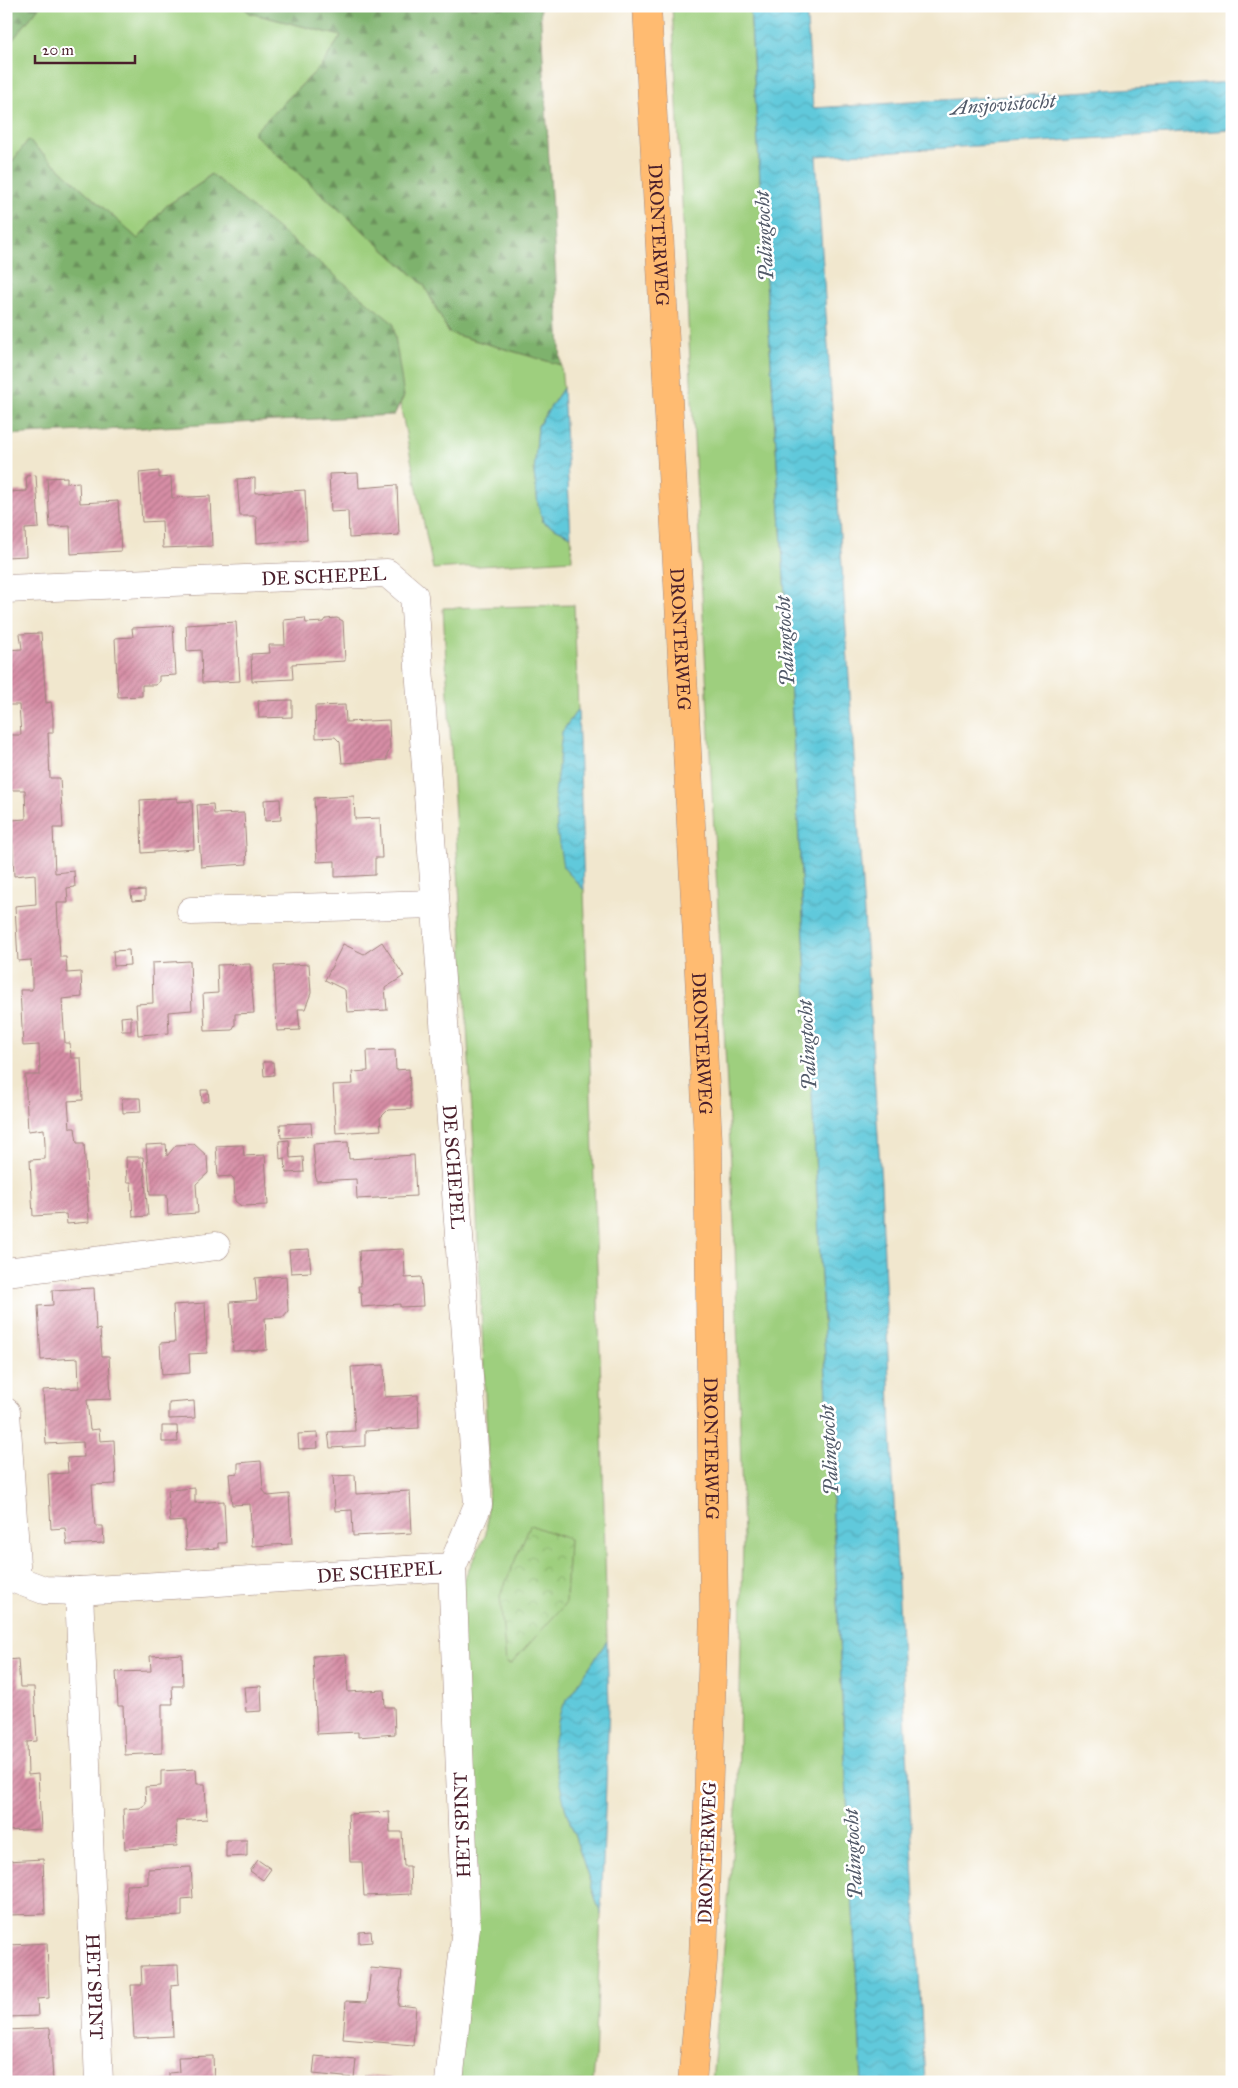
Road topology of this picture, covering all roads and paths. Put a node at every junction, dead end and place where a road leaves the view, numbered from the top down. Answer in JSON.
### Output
{"nodes":[{"id":1,"x":647,"y":6,"type":"edge"},
{"id":2,"x":6,"y":589,"type":"edge"},
{"id":3,"x":436,"y":904,"type":"junction"},
{"id":4,"x":191,"y":911,"type":"dead end"},
{"id":5,"x":216,"y":1246,"type":"dead end"},
{"id":6,"x":6,"y":1272,"type":"edge"},
{"id":7,"x":6,"y":1412,"type":"edge"},
{"id":8,"x":452,"y":1568,"type":"junction"},
{"id":9,"x":79,"y":1591,"type":"junction"},
{"id":10,"x":99,"y":2082,"type":"edge"},
{"id":11,"x":449,"y":2082,"type":"edge"},
{"id":12,"x":692,"y":2082,"type":"edge"}],
"edges":[{"from":1,"to":12,"type":"main road","name":"DRONTERWEG"},
{"from":2,"to":3,"type":"street","name":"DE SCHEPEL"},
{"from":3,"to":4,"type":"street"},
{"from":3,"to":8,"type":"street","name":"DE SCHEPEL"},
{"from":5,"to":6,"type":"street"},
{"from":7,"to":9,"type":"street","name":"DE SCHEPEL"},
{"from":8,"to":9,"type":"street","name":"DE SCHEPEL"},
{"from":8,"to":11,"type":"street","name":"HET SPINT"},
{"from":9,"to":10,"type":"street","name":"HET SPINT"}]}
